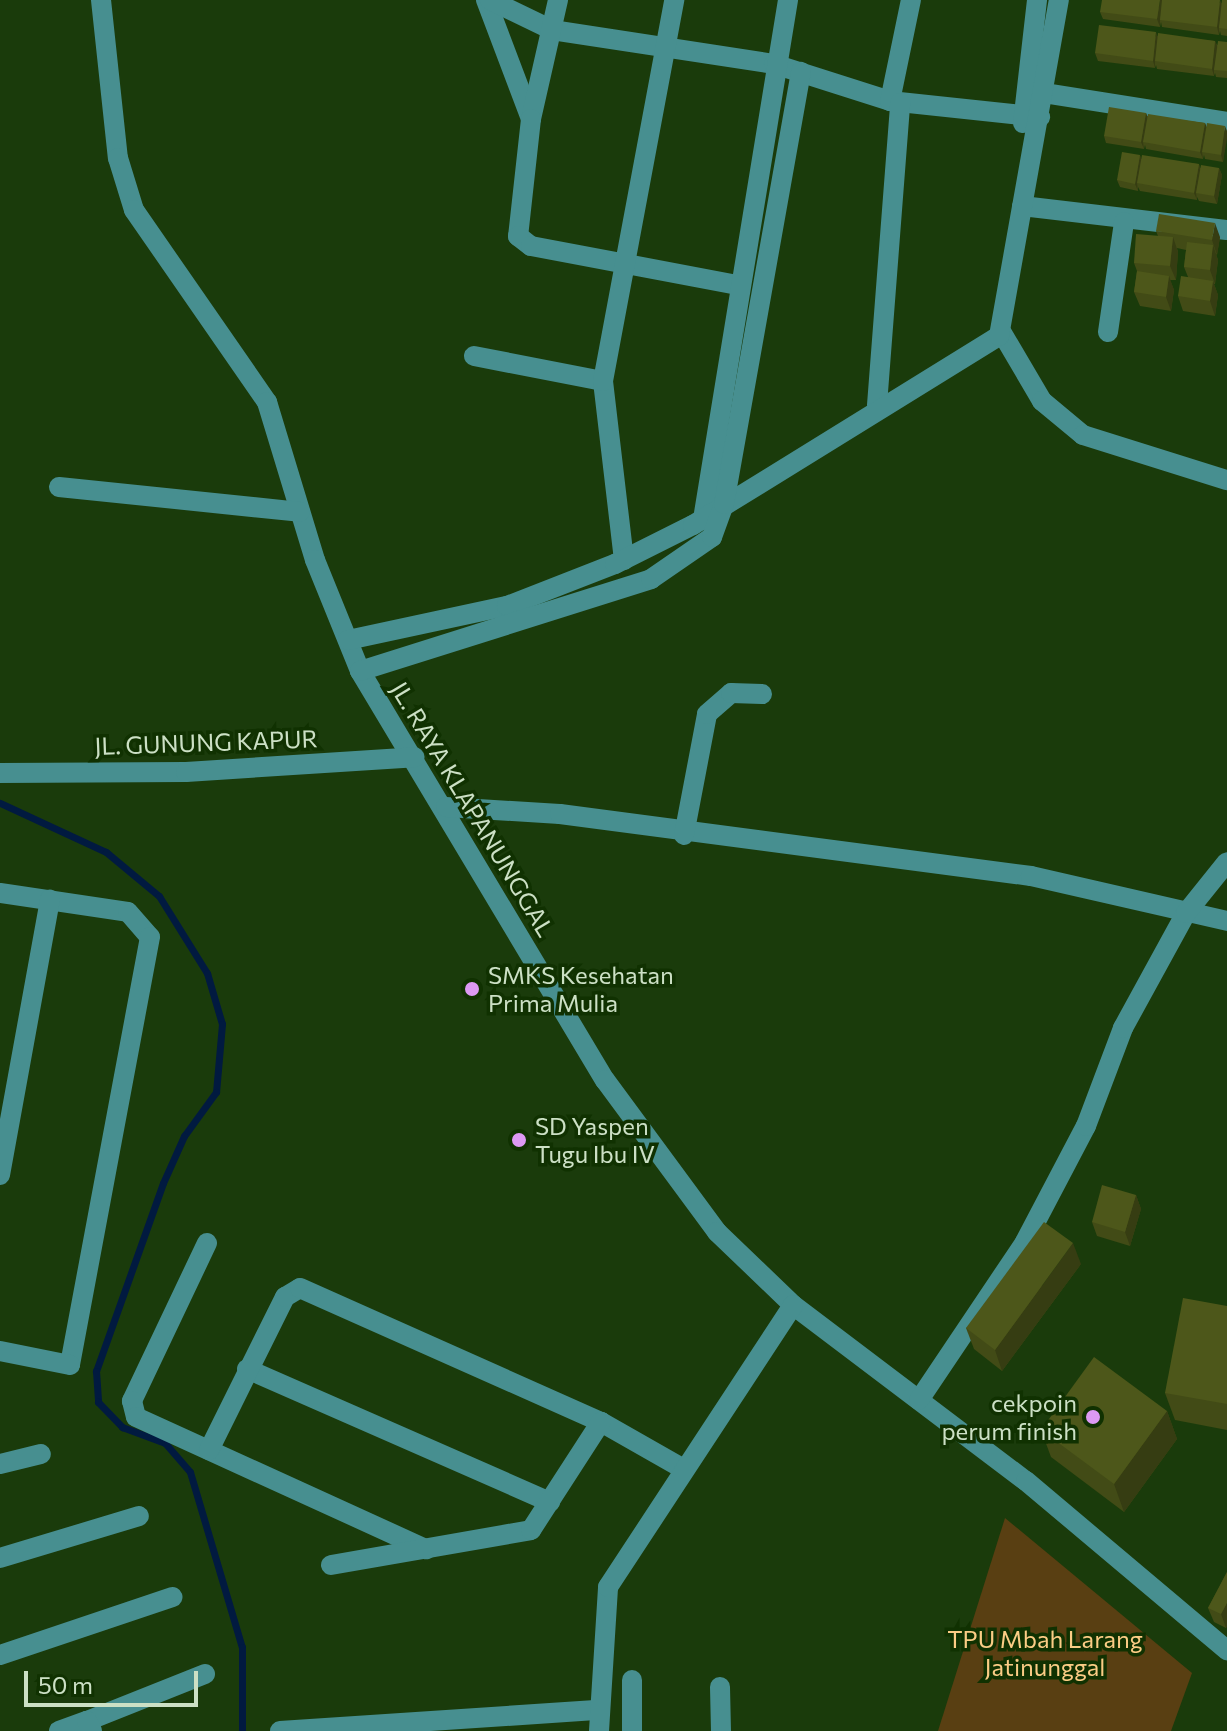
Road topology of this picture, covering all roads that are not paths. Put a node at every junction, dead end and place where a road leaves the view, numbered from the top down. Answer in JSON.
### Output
{"nodes":[{"id":1,"x":101,"y":0,"type":"edge"},
{"id":2,"x":488,"y":0,"type":"edge"},
{"id":3,"x":558,"y":0,"type":"edge"},
{"id":4,"x":674,"y":0,"type":"edge"},
{"id":5,"x":788,"y":0,"type":"edge"},
{"id":6,"x":911,"y":0,"type":"edge"},
{"id":7,"x":1037,"y":0,"type":"edge"},
{"id":8,"x":1059,"y":0,"type":"edge"},
{"id":9,"x":552,"y":30,"type":"junction"},
{"id":10,"x":664,"y":49,"type":"junction"},
{"id":11,"x":774,"y":64,"type":"junction"},
{"id":12,"x":801,"y":72,"type":"junction"},
{"id":13,"x":1044,"y":93,"type":"junction"},
{"id":14,"x":895,"y":102,"type":"junction"},
{"id":15,"x":1030,"y":115,"type":"junction"},
{"id":16,"x":531,"y":119,"type":"junction"},
{"id":17,"x":1227,"y":122,"type":"edge"},
{"id":18,"x":1022,"y":206,"type":"junction"},
{"id":19,"x":1124,"y":222,"type":"junction"},
{"id":20,"x":1227,"y":230,"type":"edge"},
{"id":21,"x":626,"y":260,"type":"junction"},
{"id":22,"x":737,"y":285,"type":"junction"},
{"id":23,"x":1108,"y":332,"type":"dead end"},
{"id":24,"x":1002,"y":333,"type":"junction"},
{"id":25,"x":474,"y":356,"type":"dead end"},
{"id":26,"x":603,"y":381,"type":"junction"},
{"id":27,"x":877,"y":405,"type":"junction"},
{"id":28,"x":1227,"y":480,"type":"edge"},
{"id":29,"x":59,"y":487,"type":"dead end"},
{"id":30,"x":724,"y":504,"type":"junction"},
{"id":31,"x":300,"y":512,"type":"junction"},
{"id":32,"x":704,"y":513,"type":"junction"},
{"id":33,"x":624,"y":560,"type":"junction"},
{"id":34,"x":348,"y":640,"type":"junction"},
{"id":35,"x":360,"y":671,"type":"junction"},
{"id":36,"x":762,"y":694,"type":"dead end"},
{"id":37,"x":415,"y":757,"type":"junction"},
{"id":38,"x":0,"y":773,"type":"edge"},
{"id":39,"x":446,"y":807,"type":"junction"},
{"id":40,"x":684,"y":835,"type":"junction"},
{"id":41,"x":1227,"y":862,"type":"edge"},
{"id":42,"x":0,"y":893,"type":"edge"},
{"id":43,"x":50,"y":900,"type":"junction"},
{"id":44,"x":1186,"y":913,"type":"junction"},
{"id":45,"x":1227,"y":921,"type":"edge"},
{"id":46,"x":0,"y":1175,"type":"edge"},
{"id":47,"x":207,"y":1243,"type":"dead end"},
{"id":48,"x":793,"y":1305,"type":"junction"},
{"id":49,"x":0,"y":1351,"type":"edge"},
{"id":50,"x":247,"y":1369,"type":"junction"},
{"id":51,"x":919,"y":1400,"type":"junction"},
{"id":52,"x":601,"y":1422,"type":"junction"},
{"id":53,"x":209,"y":1450,"type":"junction"},
{"id":54,"x":41,"y":1454,"type":"dead end"},
{"id":55,"x":0,"y":1464,"type":"edge"},
{"id":56,"x":682,"y":1468,"type":"junction"},
{"id":57,"x":550,"y":1502,"type":"junction"},
{"id":58,"x":139,"y":1516,"type":"dead end"},
{"id":59,"x":426,"y":1549,"type":"junction"},
{"id":60,"x":0,"y":1558,"type":"edge"},
{"id":61,"x":331,"y":1565,"type":"dead end"},
{"id":62,"x":172,"y":1597,"type":"dead end"},
{"id":63,"x":1227,"y":1650,"type":"edge"},
{"id":64,"x":0,"y":1655,"type":"edge"},
{"id":65,"x":205,"y":1674,"type":"dead end"},
{"id":66,"x":632,"y":1680,"type":"dead end"},
{"id":67,"x":720,"y":1687,"type":"dead end"},
{"id":68,"x":599,"y":1721,"type":"edge"},
{"id":69,"x":89,"y":1726,"type":"edge"},
{"id":70,"x":59,"y":1731,"type":"edge"},
{"id":71,"x":280,"y":1731,"type":"edge"},
{"id":72,"x":632,"y":1731,"type":"edge"},
{"id":73,"x":721,"y":1731,"type":"edge"}],
"edges":[{"from":1,"to":31,"type":"street","name":"JL. RAYA KLAPANUNGGAL"},
{"from":2,"to":9,"type":"street"},
{"from":2,"to":16,"type":"street"},
{"from":3,"to":9,"type":"street"},
{"from":4,"to":10,"type":"street"},
{"from":5,"to":11,"type":"street"},
{"from":6,"to":14,"type":"street"},
{"from":7,"to":15,"type":"street"},
{"from":8,"to":13,"type":"street"},
{"from":9,"to":10,"type":"street"},
{"from":9,"to":16,"type":"street"},
{"from":10,"to":11,"type":"street"},
{"from":10,"to":21,"type":"street"},
{"from":11,"to":12,"type":"street"},
{"from":11,"to":22,"type":"street"},
{"from":12,"to":14,"type":"street"},
{"from":12,"to":30,"type":"street"},
{"from":13,"to":15,"type":"street"},
{"from":13,"to":17,"type":"street"},
{"from":14,"to":15,"type":"street"},
{"from":14,"to":27,"type":"street"},
{"from":15,"to":18,"type":"street"},
{"from":16,"to":21,"type":"street"},
{"from":18,"to":19,"type":"street"},
{"from":18,"to":24,"type":"street"},
{"from":19,"to":20,"type":"street"},
{"from":19,"to":23,"type":"street"},
{"from":21,"to":22,"type":"street"},
{"from":21,"to":26,"type":"street"},
{"from":22,"to":32,"type":"street"},
{"from":24,"to":27,"type":"street"},
{"from":24,"to":28,"type":"street"},
{"from":25,"to":26,"type":"street"},
{"from":26,"to":33,"type":"street"},
{"from":27,"to":30,"type":"street"},
{"from":29,"to":31,"type":"street"},
{"from":30,"to":32,"type":"street"},
{"from":30,"to":35,"type":"street"},
{"from":31,"to":34,"type":"street","name":"JL. RAYA KLAPANUNGGAL"},
{"from":32,"to":33,"type":"street"},
{"from":33,"to":34,"type":"street"},
{"from":34,"to":35,"type":"street","name":"JL. RAYA KLAPANUNGGAL"},
{"from":35,"to":37,"type":"street","name":"JL. RAYA KLAPANUNGGAL"},
{"from":36,"to":40,"type":"street"},
{"from":37,"to":38,"type":"street","name":"JL. GUNUNG KAPUR"},
{"from":37,"to":39,"type":"street","name":"JL. RAYA KLAPANUNGGAL"},
{"from":39,"to":40,"type":"street"},
{"from":39,"to":48,"type":"street","name":"JL. RAYA KLAPANUNGGAL"},
{"from":40,"to":44,"type":"street"},
{"from":41,"to":44,"type":"street"},
{"from":42,"to":43,"type":"street"},
{"from":43,"to":46,"type":"street"},
{"from":43,"to":49,"type":"street"},
{"from":44,"to":45,"type":"street"},
{"from":44,"to":51,"type":"street"},
{"from":47,"to":53,"type":"street"},
{"from":48,"to":51,"type":"street","name":"JL. RAYA KLAPANUNGGAL"},
{"from":48,"to":56,"type":"street"},
{"from":50,"to":52,"type":"street"},
{"from":50,"to":53,"type":"street"},
{"from":50,"to":57,"type":"street"},
{"from":51,"to":63,"type":"street","name":"JL. RAYA KLAPANUNGGAL"},
{"from":52,"to":56,"type":"street"},
{"from":52,"to":57,"type":"street"},
{"from":53,"to":59,"type":"street"},
{"from":54,"to":55,"type":"street"},
{"from":56,"to":68,"type":"street"},
{"from":57,"to":59,"type":"street"},
{"from":58,"to":60,"type":"street"},
{"from":59,"to":61,"type":"street"},
{"from":62,"to":64,"type":"street"},
{"from":65,"to":69,"type":"street"},
{"from":66,"to":72,"type":"street"},
{"from":67,"to":73,"type":"street"},
{"from":68,"to":71,"type":"street"},
{"from":69,"to":70,"type":"street"}]}
